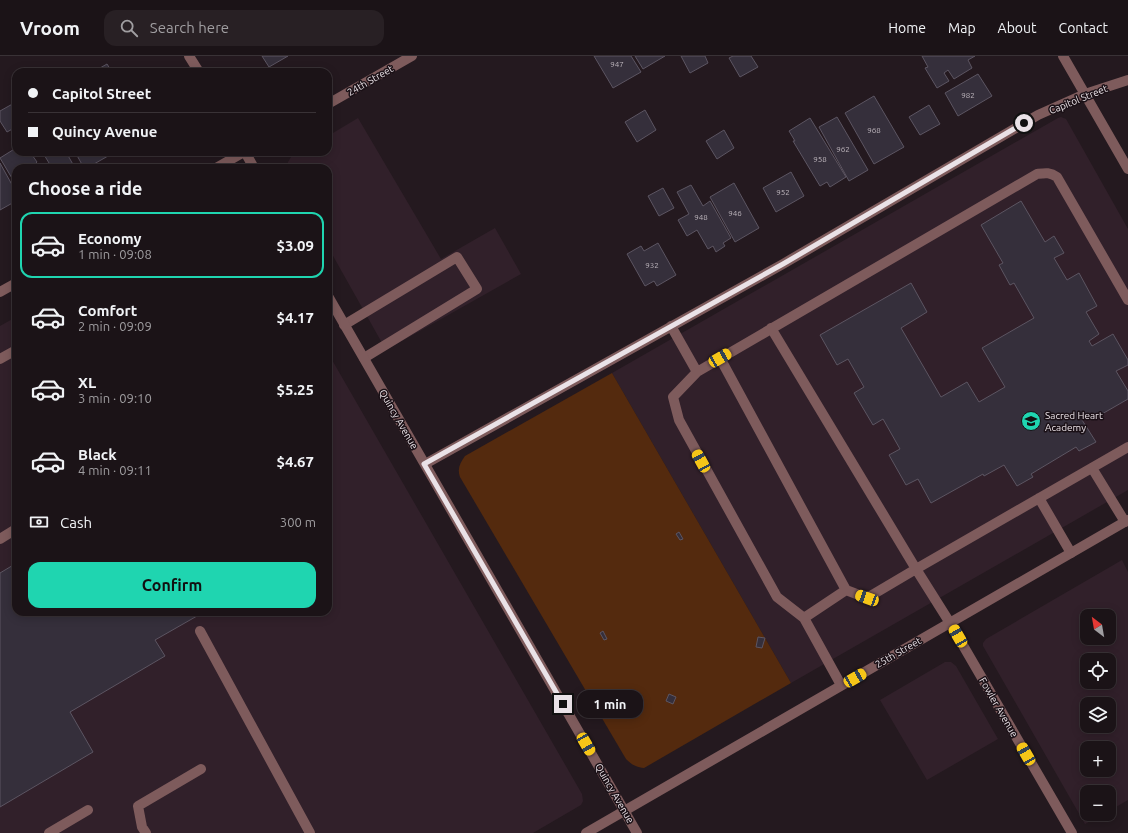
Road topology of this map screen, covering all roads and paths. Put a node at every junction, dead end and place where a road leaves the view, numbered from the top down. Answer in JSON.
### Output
{"nodes":[{"id":1,"x":189,"y":56,"type":"edge"},
{"id":2,"x":412,"y":56,"type":"edge"},
{"id":3,"x":1063,"y":56,"type":"edge"},
{"id":4,"x":196,"y":68,"type":"edge"},
{"id":5,"x":1128,"y":80,"type":"edge"},
{"id":6,"x":1085,"y":94,"type":"junction"},
{"id":7,"x":332,"y":102,"type":"edge"},
{"id":8,"x":237,"y":156,"type":"edge"},
{"id":9,"x":223,"y":164,"type":"edge"},
{"id":10,"x":1128,"y":169,"type":"edge"},
{"id":11,"x":12,"y":285,"type":"edge"},
{"id":12,"x":0,"y":292,"type":"edge"},
{"id":13,"x":1128,"y":300,"type":"edge"},
{"id":14,"x":332,"y":303,"type":"edge"},
{"id":15,"x":344,"y":325,"type":"junction"},
{"id":16,"x":671,"y":326,"type":"junction"},
{"id":17,"x":771,"y":328,"type":"junction"},
{"id":18,"x":12,"y":352,"type":"edge"},
{"id":19,"x":364,"y":358,"type":"junction"},
{"id":20,"x":720,"y":358,"type":"junction"},
{"id":21,"x":0,"y":359,"type":"edge"},
{"id":22,"x":697,"y":372,"type":"junction"},
{"id":23,"x":1128,"y":447,"type":"edge"},
{"id":24,"x":424,"y":464,"type":"junction"},
{"id":25,"x":1092,"y":468,"type":"junction"},
{"id":26,"x":1039,"y":498,"type":"junction"},
{"id":27,"x":1126,"y":521,"type":"edge"},
{"id":28,"x":12,"y":532,"type":"edge"},
{"id":29,"x":0,"y":539,"type":"edge"},
{"id":30,"x":1071,"y":553,"type":"junction"},
{"id":31,"x":916,"y":569,"type":"junction"},
{"id":32,"x":846,"y":590,"type":"junction"},
{"id":33,"x":804,"y":618,"type":"junction"},
{"id":34,"x":950,"y":623,"type":"junction"},
{"id":35,"x":200,"y":631,"type":"dead end"},
{"id":36,"x":841,"y":685,"type":"junction"},
{"id":37,"x":201,"y":769,"type":"dead end"},
{"id":38,"x":88,"y":810,"type":"dead end"},
{"id":39,"x":624,"y":811,"type":"junction"},
{"id":40,"x":49,"y":833,"type":"edge"},
{"id":41,"x":146,"y":833,"type":"edge"},
{"id":42,"x":310,"y":833,"type":"edge"},
{"id":43,"x":586,"y":833,"type":"edge"},
{"id":44,"x":637,"y":833,"type":"edge"},
{"id":45,"x":1072,"y":833,"type":"edge"}],
"edges":[{"from":1,"to":4,"type":"street"},
{"from":2,"to":7,"type":"street","name":"24th Street"},
{"from":3,"to":6,"type":"street"},
{"from":5,"to":6,"type":"street","name":"Capitol Street"},
{"from":6,"to":10,"type":"street"},
{"from":6,"to":16,"type":"street","name":"Capitol Street"},
{"from":8,"to":9,"type":"street"},
{"from":11,"to":12,"type":"street"},
{"from":13,"to":17,"type":"street"},
{"from":14,"to":15,"type":"street","name":"Quincy Avenue"},
{"from":15,"to":19,"type":"street","name":"Quincy Avenue"},
{"from":15,"to":19,"type":"street"},
{"from":16,"to":22,"type":"street"},
{"from":16,"to":24,"type":"street","name":"Capitol Street"},
{"from":17,"to":20,"type":"street"},
{"from":17,"to":31,"type":"street","name":"Fowler Avenue"},
{"from":18,"to":21,"type":"street"},
{"from":19,"to":24,"type":"street","name":"Quincy Avenue"},
{"from":20,"to":22,"type":"street"},
{"from":20,"to":32,"type":"street"},
{"from":22,"to":33,"type":"street"},
{"from":23,"to":25,"type":"street"},
{"from":24,"to":39,"type":"street","name":"Quincy Avenue"},
{"from":25,"to":26,"type":"street"},
{"from":25,"to":27,"type":"street"},
{"from":26,"to":30,"type":"street"},
{"from":26,"to":31,"type":"street"},
{"from":27,"to":30,"type":"street","name":"25th Street"},
{"from":28,"to":29,"type":"street"},
{"from":30,"to":34,"type":"street","name":"25th Street"},
{"from":31,"to":32,"type":"street"},
{"from":31,"to":34,"type":"street","name":"Fowler Avenue"},
{"from":32,"to":33,"type":"street"},
{"from":33,"to":36,"type":"street"},
{"from":34,"to":36,"type":"street","name":"25th Street"},
{"from":34,"to":45,"type":"street","name":"Fowler Avenue"},
{"from":35,"to":42,"type":"street"},
{"from":36,"to":39,"type":"street","name":"25th Street"},
{"from":37,"to":41,"type":"street"},
{"from":38,"to":40,"type":"street"},
{"from":39,"to":43,"type":"street","name":"25th Street"},
{"from":39,"to":44,"type":"street","name":"Quincy Avenue"}]}
